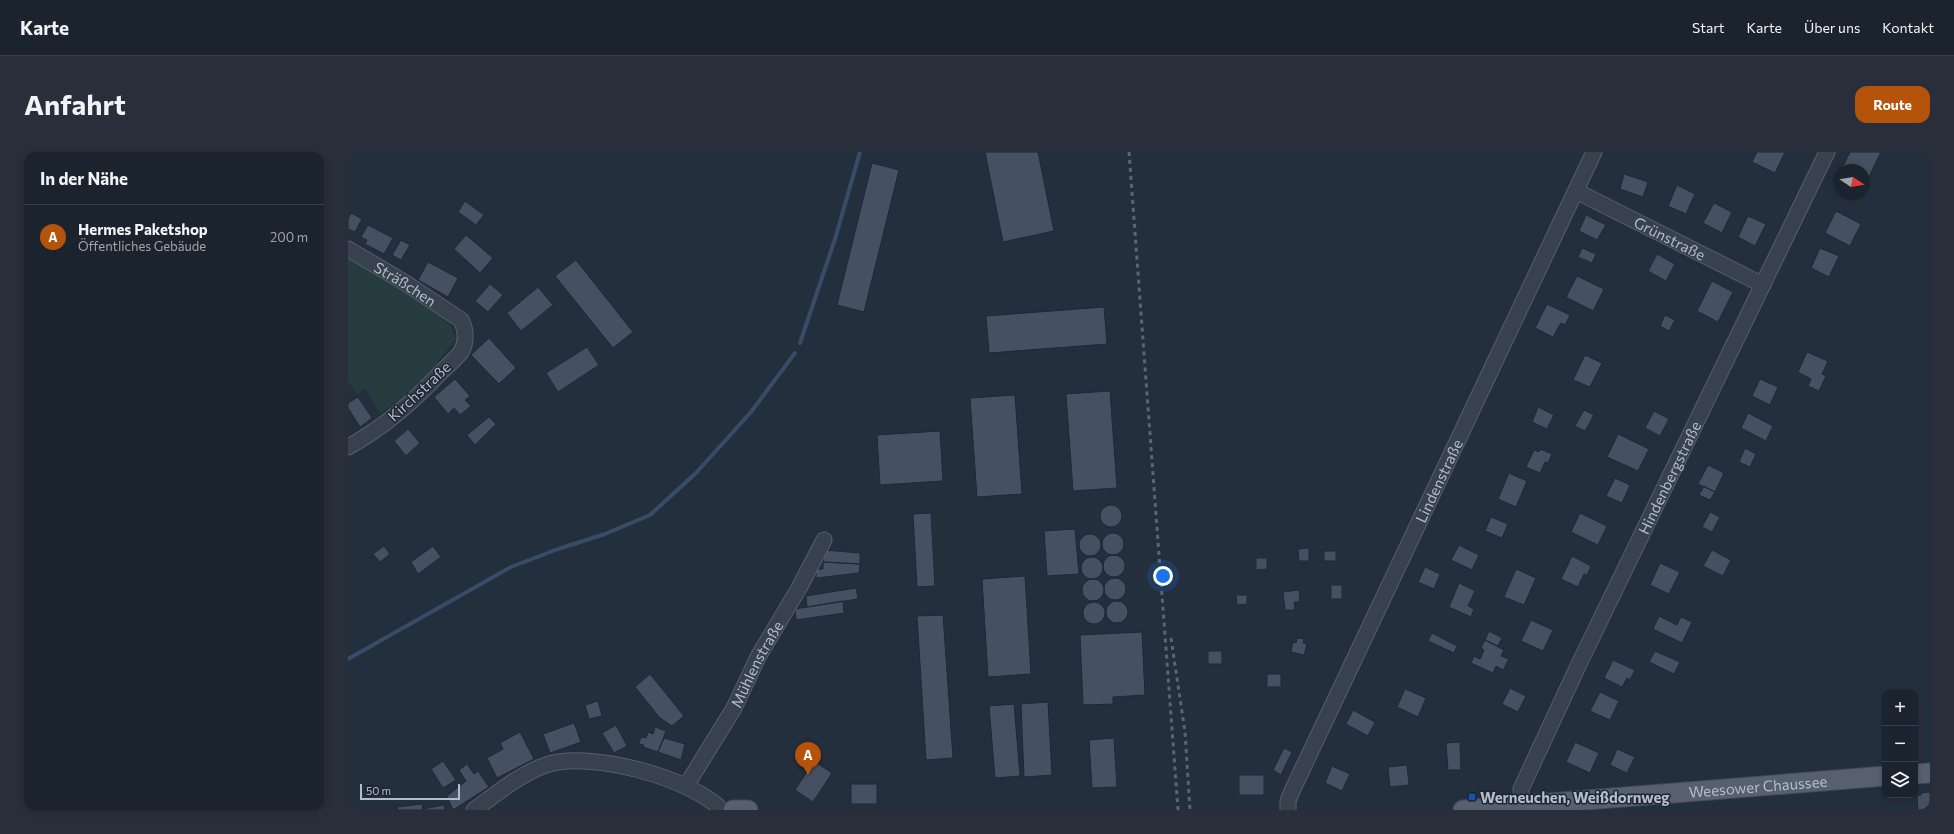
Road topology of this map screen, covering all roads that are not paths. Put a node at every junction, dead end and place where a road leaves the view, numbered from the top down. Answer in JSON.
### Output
{"nodes":[{"id":1,"x":1594,"y":152,"type":"edge"},
{"id":2,"x":1827,"y":152,"type":"edge"},
{"id":3,"x":1576,"y":191,"type":"junction"},
{"id":4,"x":348,"y":249,"type":"edge"},
{"id":5,"x":1763,"y":285,"type":"junction"},
{"id":6,"x":461,"y":320,"type":"joint"},
{"id":7,"x":348,"y":447,"type":"edge"},
{"id":8,"x":824,"y":540,"type":"dead end"},
{"id":9,"x":1930,"y":773,"type":"edge"},
{"id":10,"x":1918,"y":774,"type":"edge"},
{"id":11,"x":1882,"y":776,"type":"edge"},
{"id":12,"x":686,"y":786,"type":"junction"},
{"id":13,"x":1522,"y":806,"type":"junction"},
{"id":14,"x":474,"y":810,"type":"edge"},
{"id":15,"x":722,"y":810,"type":"edge"},
{"id":16,"x":733,"y":810,"type":"edge"},
{"id":17,"x":748,"y":810,"type":"edge"},
{"id":18,"x":1288,"y":810,"type":"edge"},
{"id":19,"x":1463,"y":810,"type":"edge"},
{"id":20,"x":1474,"y":810,"type":"edge"}],
"edges":[{"from":1,"to":3,"type":"street","name":"Lindenstraße"},
{"from":2,"to":5,"type":"street","name":"Hindenbergstraße"},
{"from":3,"to":5,"type":"street","name":"Grünstraße"},
{"from":3,"to":18,"type":"street","name":"Lindenstraße"},
{"from":4,"to":6,"type":"street","name":"Sträßchen"},
{"from":5,"to":13,"type":"street","name":"Hindenbergstraße"},
{"from":6,"to":7,"type":"street","name":"Kirchstraße"},
{"from":8,"to":12,"type":"street","name":"Mühlenstraße"},
{"from":9,"to":10,"type":"main road"},
{"from":11,"to":13,"type":"main road","name":"Weesower Chaussee"},
{"from":12,"to":14,"type":"street"},
{"from":12,"to":15,"type":"street"},
{"from":13,"to":20,"type":"main road","name":"Weesower Chaussee"},
{"from":16,"to":17,"type":"main road"},
{"from":19,"to":20,"type":"main road","name":"Weesower Chaussee"}]}
